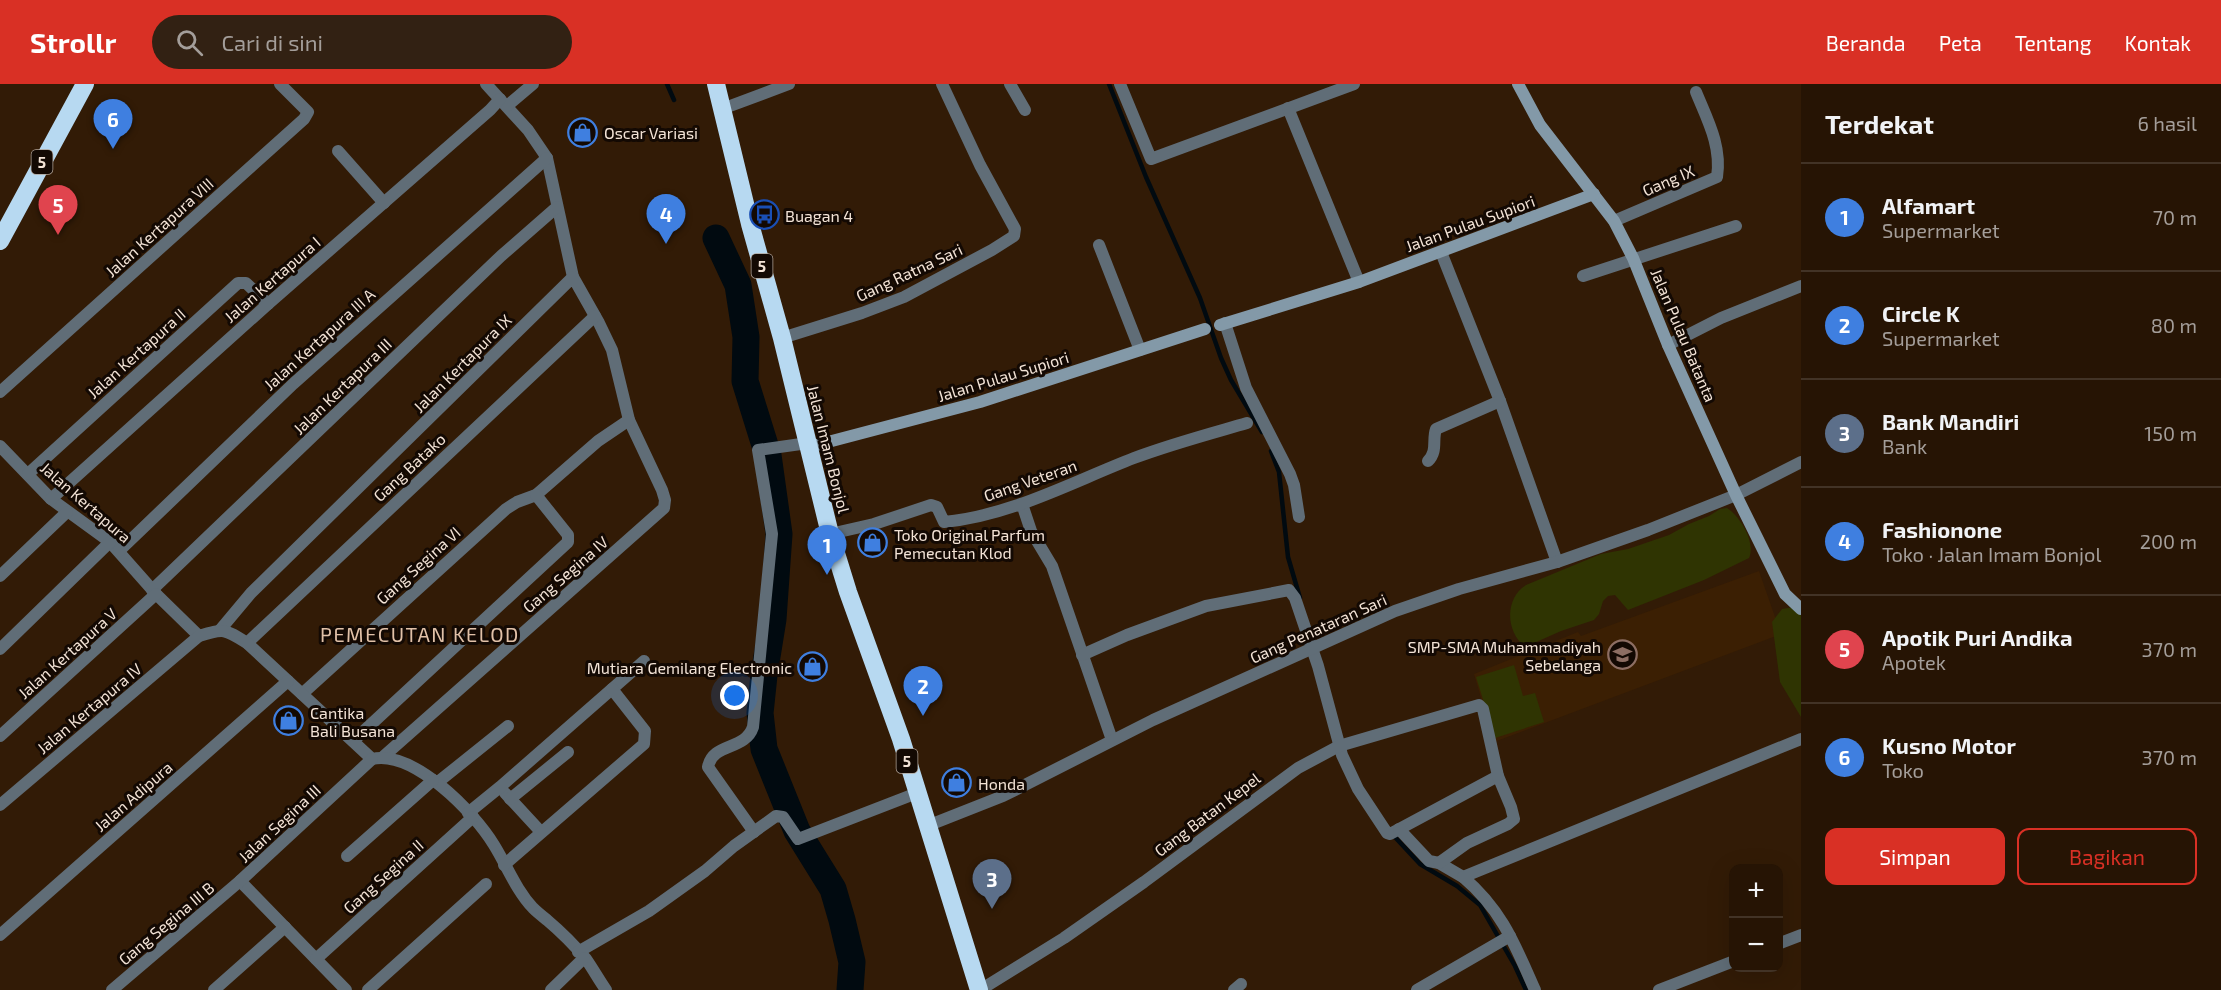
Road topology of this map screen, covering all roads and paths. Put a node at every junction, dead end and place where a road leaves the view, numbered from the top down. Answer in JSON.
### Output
{"nodes":[{"id":1,"x":85,"y":84,"type":"edge"},
{"id":2,"x":280,"y":84,"type":"edge"},
{"id":3,"x":486,"y":84,"type":"edge"},
{"id":4,"x":533,"y":84,"type":"edge"},
{"id":5,"x":716,"y":84,"type":"edge"},
{"id":6,"x":789,"y":84,"type":"edge"},
{"id":7,"x":942,"y":84,"type":"edge"},
{"id":8,"x":1010,"y":84,"type":"edge"},
{"id":9,"x":1120,"y":84,"type":"edge"},
{"id":10,"x":1354,"y":84,"type":"edge"},
{"id":11,"x":1518,"y":84,"type":"edge"},
{"id":12,"x":1696,"y":92,"type":"dead end"},
{"id":13,"x":504,"y":102,"type":"junction"},
{"id":14,"x":1288,"y":108,"type":"junction"},
{"id":15,"x":722,"y":109,"type":"junction"},
{"id":16,"x":1025,"y":110,"type":"dead end"},
{"id":17,"x":338,"y":151,"type":"dead end"},
{"id":18,"x":547,"y":158,"type":"junction"},
{"id":19,"x":1594,"y":194,"type":"junction"},
{"id":20,"x":384,"y":203,"type":"junction"},
{"id":21,"x":557,"y":207,"type":"junction"},
{"id":22,"x":1614,"y":221,"type":"junction"},
{"id":23,"x":1736,"y":226,"type":"dead end"},
{"id":24,"x":0,"y":241,"type":"edge"},
{"id":25,"x":1099,"y":245,"type":"dead end"},
{"id":26,"x":1442,"y":252,"type":"junction"},
{"id":27,"x":1633,"y":258,"type":"junction"},
{"id":28,"x":1582,"y":276,"type":"dead end"},
{"id":29,"x":573,"y":277,"type":"junction"},
{"id":30,"x":1359,"y":282,"type":"junction"},
{"id":31,"x":1801,"y":286,"type":"edge"},
{"id":32,"x":268,"y":304,"type":"junction"},
{"id":33,"x":595,"y":316,"type":"junction"},
{"id":34,"x":1223,"y":324,"type":"junction"},
{"id":35,"x":782,"y":338,"type":"junction"},
{"id":36,"x":1668,"y":345,"type":"junction"},
{"id":37,"x":1140,"y":350,"type":"junction"},
{"id":38,"x":0,"y":392,"type":"edge"},
{"id":39,"x":1500,"y":401,"type":"junction"},
{"id":40,"x":629,"y":420,"type":"junction"},
{"id":41,"x":1247,"y":423,"type":"dead end"},
{"id":42,"x":808,"y":445,"type":"junction"},
{"id":43,"x":0,"y":446,"type":"edge"},
{"id":44,"x":1428,"y":461,"type":"dead end"},
{"id":45,"x":1801,"y":462,"type":"edge"},
{"id":46,"x":28,"y":474,"type":"junction"},
{"id":47,"x":536,"y":495,"type":"junction"},
{"id":48,"x":1736,"y":495,"type":"junction"},
{"id":49,"x":51,"y":499,"type":"junction"},
{"id":50,"x":1022,"y":504,"type":"junction"},
{"id":51,"x":67,"y":512,"type":"junction"},
{"id":52,"x":1299,"y":517,"type":"dead end"},
{"id":53,"x":830,"y":534,"type":"junction"},
{"id":54,"x":115,"y":547,"type":"junction"},
{"id":55,"x":1557,"y":562,"type":"junction"},
{"id":56,"x":0,"y":576,"type":"edge"},
{"id":57,"x":154,"y":592,"type":"junction"},
{"id":58,"x":1801,"y":609,"type":"edge"},
{"id":59,"x":220,"y":630,"type":"junction"},
{"id":60,"x":199,"y":636,"type":"junction"},
{"id":61,"x":247,"y":643,"type":"junction"},
{"id":62,"x":1316,"y":648,"type":"junction"},
{"id":63,"x":0,"y":650,"type":"edge"},
{"id":64,"x":1083,"y":656,"type":"junction"},
{"id":65,"x":644,"y":661,"type":"dead end"},
{"id":66,"x":288,"y":681,"type":"junction"},
{"id":67,"x":612,"y":689,"type":"junction"},
{"id":68,"x":302,"y":694,"type":"junction"},
{"id":69,"x":508,"y":726,"type":"dead end"},
{"id":70,"x":0,"y":736,"type":"edge"},
{"id":71,"x":1801,"y":739,"type":"edge"},
{"id":72,"x":1112,"y":740,"type":"junction"},
{"id":73,"x":353,"y":741,"type":"junction"},
{"id":74,"x":1343,"y":744,"type":"junction"},
{"id":75,"x":568,"y":752,"type":"dead end"},
{"id":76,"x":378,"y":757,"type":"junction"},
{"id":77,"x":1498,"y":777,"type":"junction"},
{"id":78,"x":435,"y":781,"type":"junction"},
{"id":79,"x":500,"y":788,"type":"junction"},
{"id":80,"x":916,"y":793,"type":"junction"},
{"id":81,"x":510,"y":799,"type":"junction"},
{"id":82,"x":0,"y":805,"type":"edge"},
{"id":83,"x":470,"y":815,"type":"junction"},
{"id":84,"x":927,"y":826,"type":"junction"},
{"id":85,"x":1394,"y":831,"type":"junction"},
{"id":86,"x":541,"y":832,"type":"junction"},
{"id":87,"x":754,"y":832,"type":"junction"},
{"id":88,"x":347,"y":856,"type":"dead end"},
{"id":89,"x":1439,"y":863,"type":"junction"},
{"id":90,"x":504,"y":865,"type":"junction"},
{"id":91,"x":1463,"y":878,"type":"junction"},
{"id":92,"x":240,"y":881,"type":"junction"},
{"id":93,"x":486,"y":884,"type":"dead end"},
{"id":94,"x":285,"y":927,"type":"junction"},
{"id":95,"x":0,"y":934,"type":"edge"},
{"id":96,"x":1801,"y":935,"type":"edge"},
{"id":97,"x":1502,"y":940,"type":"junction"},
{"id":98,"x":1783,"y":942,"type":"edge"},
{"id":99,"x":581,"y":955,"type":"junction"},
{"id":100,"x":316,"y":959,"type":"junction"},
{"id":101,"x":1729,"y":963,"type":"edge"},
{"id":102,"x":112,"y":990,"type":"edge"},
{"id":103,"x":214,"y":990,"type":"edge"},
{"id":104,"x":346,"y":990,"type":"edge"},
{"id":105,"x":368,"y":990,"type":"edge"},
{"id":106,"x":551,"y":990,"type":"edge"},
{"id":107,"x":606,"y":990,"type":"edge"},
{"id":108,"x":979,"y":990,"type":"edge"},
{"id":109,"x":1417,"y":990,"type":"edge"},
{"id":110,"x":1535,"y":990,"type":"edge"},
{"id":111,"x":1659,"y":990,"type":"edge"}],
"edges":[{"from":1,"to":24,"type":"highway","number":"5"},
{"from":2,"to":38,"type":"street","name":"Jalan Kertapura VIII"},
{"from":3,"to":13,"type":"street"},
{"from":4,"to":13,"type":"street","name":"Jalan Kertapura I"},
{"from":5,"to":15,"type":"highway","name":"Jalan Imam Bonjol","number":"5"},
{"from":6,"to":15,"type":"street"},
{"from":7,"to":35,"type":"street","name":"Gang Ratna Sari"},
{"from":8,"to":16,"type":"street"},
{"from":9,"to":14,"type":"street"},
{"from":10,"to":14,"type":"street"},
{"from":11,"to":19,"type":"street","name":"Jalan Pulau Batanta"},
{"from":12,"to":22,"type":"street","name":"Gang IX"},
{"from":13,"to":18,"type":"street"},
{"from":13,"to":20,"type":"street","name":"Jalan Kertapura I"},
{"from":14,"to":30,"type":"street"},
{"from":15,"to":35,"type":"highway","name":"Jalan Imam Bonjol","number":"5"},
{"from":17,"to":20,"type":"street"},
{"from":18,"to":21,"type":"street"},
{"from":18,"to":54,"type":"street","name":"Jalan Kertapura III A"},
{"from":19,"to":22,"type":"street","name":"Jalan Pulau Batanta"},
{"from":19,"to":26,"type":"street","name":"Jalan Pulau Supiori"},
{"from":20,"to":32,"type":"street","name":"Jalan Kertapura I"},
{"from":21,"to":29,"type":"street"},
{"from":21,"to":57,"type":"street","name":"Jalan Kertapura III"},
{"from":22,"to":27,"type":"street","name":"Jalan Pulau Batanta"},
{"from":23,"to":27,"type":"street"},
{"from":25,"to":37,"type":"street"},
{"from":26,"to":30,"type":"street","name":"Jalan Pulau Supiori"},
{"from":26,"to":39,"type":"street"},
{"from":27,"to":28,"type":"street"},
{"from":27,"to":36,"type":"street","name":"Jalan Pulau Batanta"},
{"from":29,"to":33,"type":"street"},
{"from":29,"to":59,"type":"street","name":"Jalan Kertapura IX"},
{"from":30,"to":34,"type":"street","name":"Jalan Pulau Supiori"},
{"from":31,"to":36,"type":"street"},
{"from":32,"to":46,"type":"street","name":"Jalan Kertapura II"},
{"from":32,"to":49,"type":"street","name":"Jalan Kertapura I"},
{"from":33,"to":40,"type":"street"},
{"from":33,"to":61,"type":"street","name":"Gang Batako"},
{"from":34,"to":37,"type":"street","name":"Jalan Pulau Supiori"},
{"from":34,"to":52,"type":"street"},
{"from":35,"to":42,"type":"highway","name":"Jalan Imam Bonjol","number":"5"},
{"from":36,"to":48,"type":"street","name":"Jalan Pulau Batanta"},
{"from":37,"to":42,"type":"street","name":"Jalan Pulau Supiori"},
{"from":39,"to":44,"type":"street"},
{"from":39,"to":55,"type":"street"},
{"from":40,"to":47,"type":"street","name":"Gang Segina VI"},
{"from":40,"to":76,"type":"street","name":"Gang Segina IV"},
{"from":41,"to":50,"type":"street","name":"Gang Veteran"},
{"from":42,"to":53,"type":"highway","name":"Jalan Imam Bonjol","number":"5"},
{"from":42,"to":87,"type":"street"},
{"from":43,"to":46,"type":"street","name":"Jalan Kertapura"},
{"from":45,"to":48,"type":"street","name":"Gang Penataran Sari"},
{"from":46,"to":49,"type":"street","name":"Jalan Kertapura"},
{"from":47,"to":68,"type":"street","name":"Gang Segina VI"},
{"from":47,"to":73,"type":"street"},
{"from":48,"to":55,"type":"street","name":"Gang Penataran Sari"},
{"from":48,"to":58,"type":"street","name":"Jalan Pulau Batanta"},
{"from":49,"to":51,"type":"street","name":"Jalan Kertapura"},
{"from":50,"to":53,"type":"street","name":"Gang Veteran"},
{"from":50,"to":64,"type":"street"},
{"from":51,"to":54,"type":"street","name":"Jalan Kertapura"},
{"from":51,"to":56,"type":"street"},
{"from":53,"to":80,"type":"highway","name":"Jalan Imam Bonjol","number":"5"},
{"from":54,"to":57,"type":"street","name":"Jalan Kertapura"},
{"from":54,"to":63,"type":"street","name":"Jalan Kertapura III A"},
{"from":55,"to":62,"type":"street","name":"Gang Penataran Sari"},
{"from":57,"to":60,"type":"street","name":"Jalan Kertapura"},
{"from":57,"to":70,"type":"street","name":"Jalan Kertapura V"},
{"from":59,"to":60,"type":"street"},
{"from":59,"to":61,"type":"street"},
{"from":60,"to":82,"type":"street","name":"Jalan Kertapura IV"},
{"from":61,"to":66,"type":"street"},
{"from":62,"to":64,"type":"street"},
{"from":62,"to":72,"type":"street","name":"Gang Penataran Sari"},
{"from":62,"to":74,"type":"street"},
{"from":64,"to":72,"type":"street"},
{"from":65,"to":67,"type":"street","name":"Gang Segina II"},
{"from":66,"to":68,"type":"street"},
{"from":66,"to":95,"type":"street","name":"Jalan Adipura"},
{"from":67,"to":79,"type":"street","name":"Gang Segina II"},
{"from":67,"to":86,"type":"street"},
{"from":68,"to":73,"type":"street"},
{"from":69,"to":78,"type":"street"},
{"from":71,"to":91,"type":"street"},
{"from":72,"to":84,"type":"street","name":"Gang Penataran Sari"},
{"from":73,"to":76,"type":"street"},
{"from":74,"to":77,"type":"street","name":"Gang Batan Kepel"},
{"from":74,"to":85,"type":"street"},
{"from":74,"to":108,"type":"street","name":"Gang Batan Kepel"},
{"from":75,"to":81,"type":"street"},
{"from":76,"to":78,"type":"street"},
{"from":76,"to":92,"type":"street","name":"Jalan Segina III"},
{"from":77,"to":85,"type":"street"},
{"from":77,"to":89,"type":"street"},
{"from":78,"to":83,"type":"street"},
{"from":78,"to":88,"type":"street"},
{"from":79,"to":81,"type":"street"},
{"from":79,"to":83,"type":"street","name":"Gang Segina II"},
{"from":80,"to":84,"type":"highway","name":"Jalan Imam Bonjol","number":"5"},
{"from":80,"to":87,"type":"street"},
{"from":81,"to":86,"type":"street"},
{"from":83,"to":90,"type":"street"},
{"from":83,"to":100,"type":"street","name":"Gang Segina II"},
{"from":84,"to":108,"type":"highway","name":"Jalan Imam Bonjol","number":"5"},
{"from":85,"to":89,"type":"street"},
{"from":86,"to":90,"type":"street"},
{"from":87,"to":99,"type":"street"},
{"from":89,"to":91,"type":"street"},
{"from":90,"to":99,"type":"street"},
{"from":91,"to":97,"type":"street"},
{"from":92,"to":94,"type":"street","name":"Jalan Segina III"},
{"from":92,"to":102,"type":"street","name":"Gang Segina III B"},
{"from":93,"to":105,"type":"street"},
{"from":94,"to":100,"type":"street","name":"Jalan Segina III"},
{"from":94,"to":103,"type":"street"},
{"from":96,"to":98,"type":"street"},
{"from":97,"to":109,"type":"street"},
{"from":97,"to":110,"type":"street"},
{"from":99,"to":106,"type":"street"},
{"from":99,"to":107,"type":"street"},
{"from":100,"to":104,"type":"street","name":"Jalan Segina III"},
{"from":101,"to":111,"type":"street"}]}
